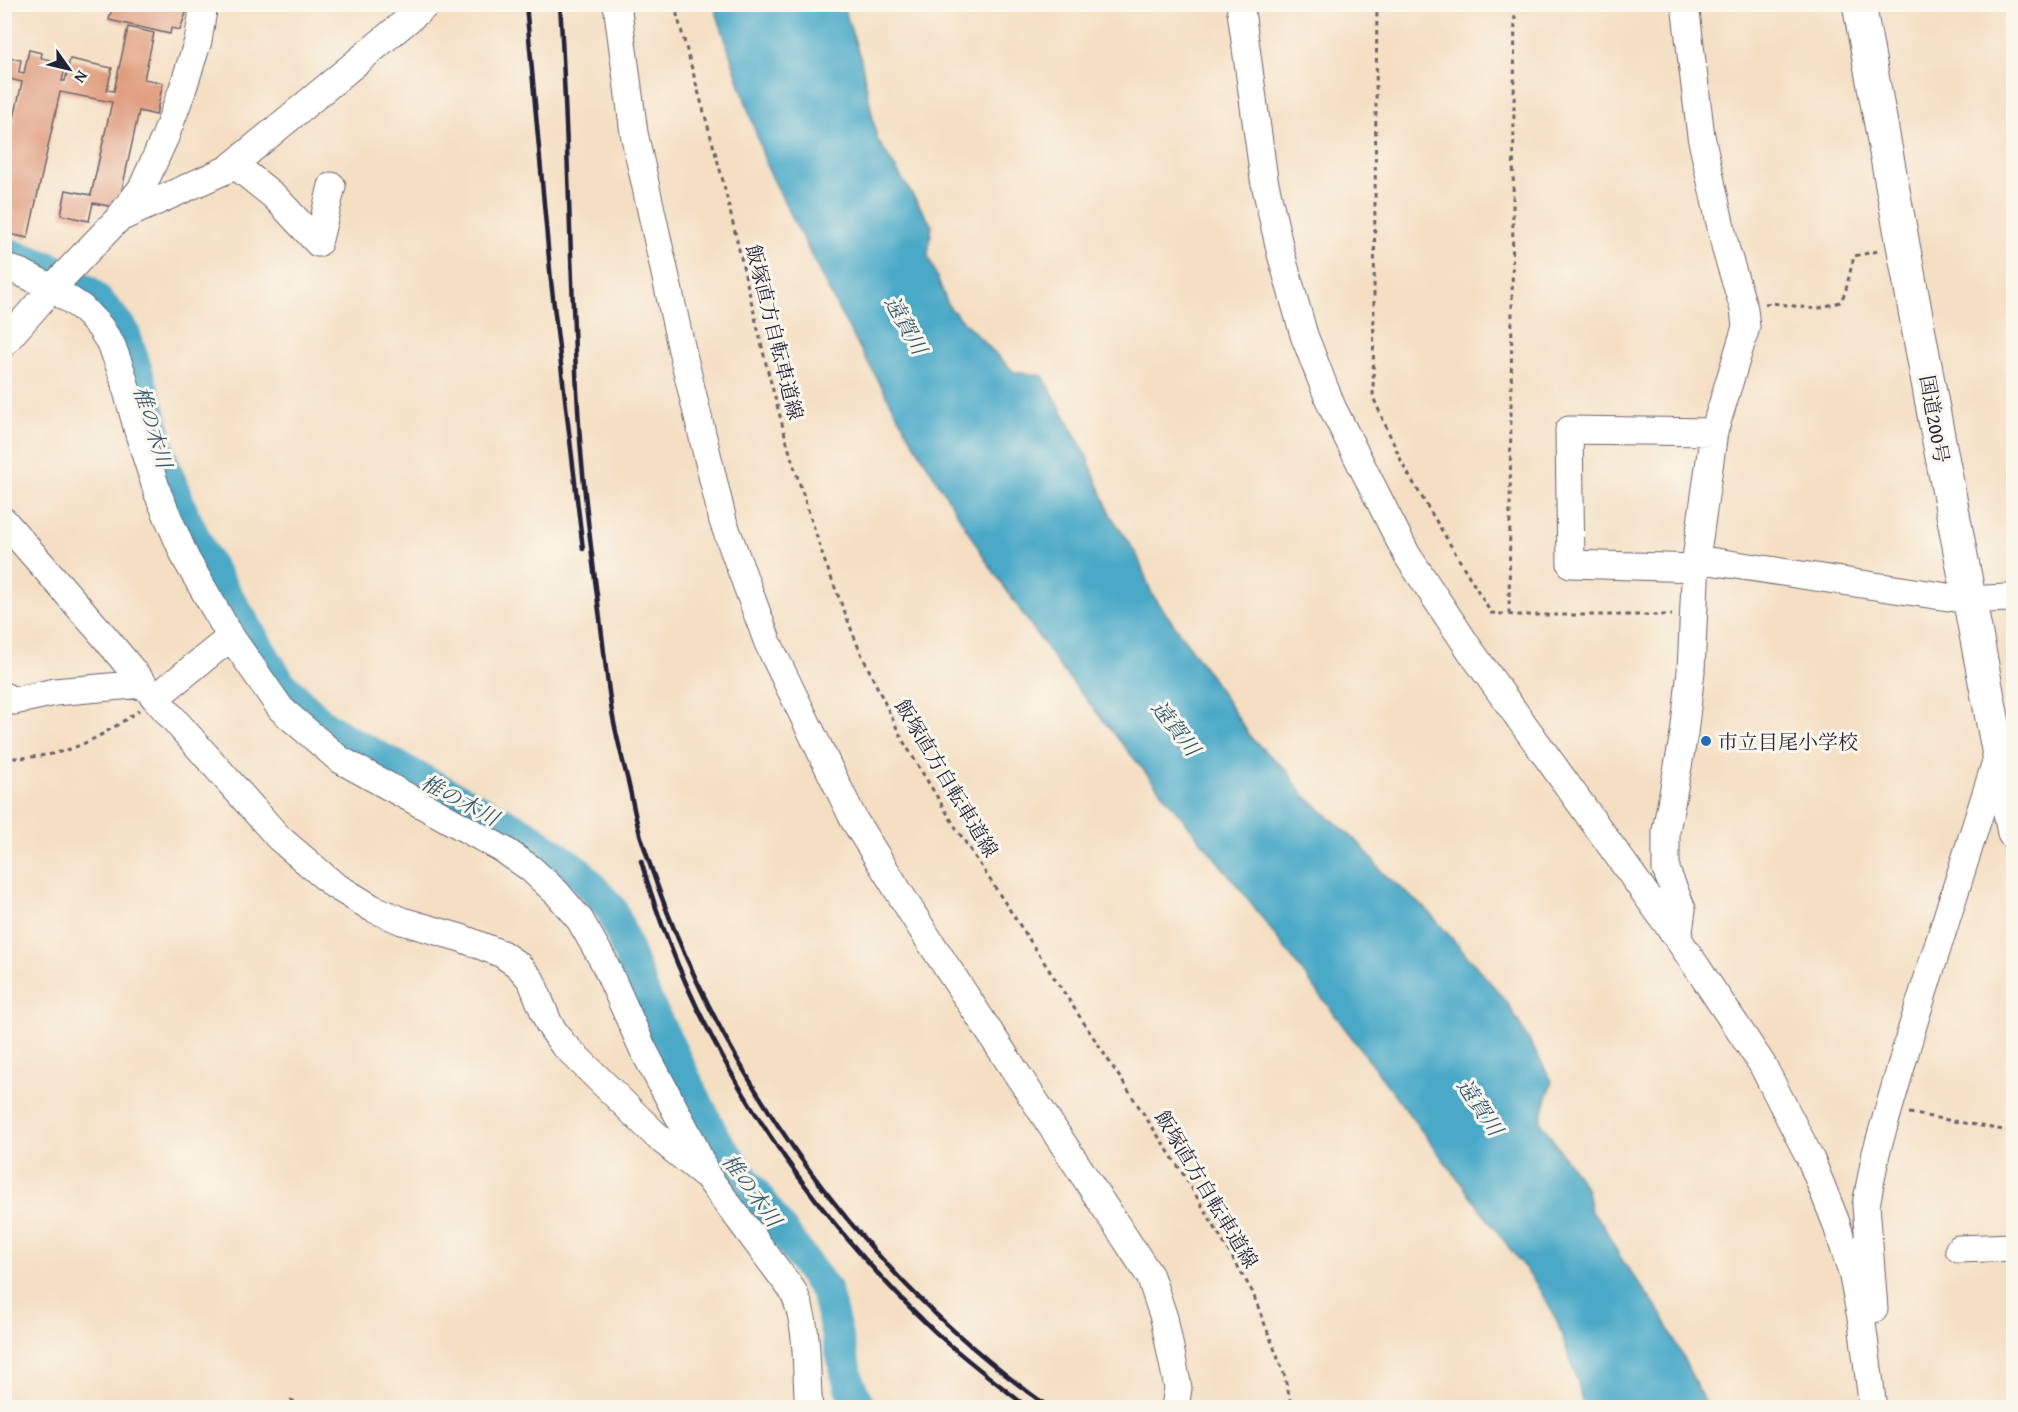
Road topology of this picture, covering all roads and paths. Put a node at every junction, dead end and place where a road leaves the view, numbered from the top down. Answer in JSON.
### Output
{"nodes":[{"id":1,"x":204,"y":4,"type":"edge"},
{"id":2,"x":428,"y":4,"type":"edge"},
{"id":3,"x":617,"y":4,"type":"edge"},
{"id":4,"x":674,"y":4,"type":"edge"},
{"id":5,"x":1240,"y":4,"type":"edge"},
{"id":6,"x":1377,"y":4,"type":"edge"},
{"id":7,"x":1515,"y":4,"type":"edge"},
{"id":8,"x":1685,"y":4,"type":"edge"},
{"id":9,"x":1859,"y":4,"type":"edge"},
{"id":10,"x":234,"y":164,"type":"junction"},
{"id":11,"x":332,"y":186,"type":"dead end"},
{"id":12,"x":117,"y":220,"type":"junction"},
{"id":13,"x":1903,"y":246,"type":"junction"},
{"id":14,"x":4,"y":267,"type":"edge"},
{"id":15,"x":52,"y":288,"type":"junction"},
{"id":16,"x":1744,"y":309,"type":"junction"},
{"id":17,"x":4,"y":343,"type":"edge"},
{"id":18,"x":1714,"y":432,"type":"junction"},
{"id":19,"x":4,"y":521,"type":"edge"},
{"id":20,"x":1696,"y":563,"type":"junction"},
{"id":21,"x":2013,"y":599,"type":"edge"},
{"id":22,"x":1968,"y":600,"type":"junction"},
{"id":23,"x":1509,"y":614,"type":"junction"},
{"id":24,"x":1693,"y":615,"type":"junction"},
{"id":25,"x":231,"y":637,"type":"junction"},
{"id":26,"x":149,"y":691,"type":"junction"},
{"id":27,"x":4,"y":696,"type":"edge"},
{"id":28,"x":1999,"y":752,"type":"junction"},
{"id":29,"x":4,"y":758,"type":"edge"},
{"id":30,"x":2013,"y":833,"type":"edge"},
{"id":31,"x":1678,"y":939,"type":"junction"},
{"id":32,"x":1889,"y":1109,"type":"junction"},
{"id":33,"x":2013,"y":1132,"type":"edge"},
{"id":34,"x":707,"y":1176,"type":"junction"},
{"id":35,"x":2013,"y":1247,"type":"edge"},
{"id":36,"x":1959,"y":1249,"type":"dead end"},
{"id":37,"x":1869,"y":1376,"type":"junction"},
{"id":38,"x":286,"y":1407,"type":"edge"},
{"id":39,"x":305,"y":1407,"type":"edge"},
{"id":40,"x":809,"y":1407,"type":"edge"},
{"id":41,"x":1175,"y":1407,"type":"edge"},
{"id":42,"x":1292,"y":1407,"type":"edge"},
{"id":43,"x":1873,"y":1407,"type":"edge"}],
"edges":[{"from":1,"to":12,"type":"street"},
{"from":2,"to":10,"type":"street"},
{"from":3,"to":41,"type":"street"},
{"from":4,"to":42,"type":"path","name":"飯塚直方自転車道線"},
{"from":5,"to":31,"type":"street"},
{"from":6,"to":23,"type":"path"},
{"from":7,"to":23,"type":"path"},
{"from":8,"to":16,"type":"street"},
{"from":9,"to":13,"type":"highway","name":"国道200号"},
{"from":10,"to":11,"type":"street"},
{"from":10,"to":12,"type":"street"},
{"from":12,"to":15,"type":"street"},
{"from":13,"to":16,"type":"path"},
{"from":13,"to":22,"type":"highway","name":"国道200号"},
{"from":14,"to":15,"type":"street"},
{"from":15,"to":17,"type":"street"},
{"from":15,"to":25,"type":"street"},
{"from":16,"to":18,"type":"street"},
{"from":18,"to":20,"type":"street"},
{"from":18,"to":20,"type":"street"},
{"from":19,"to":26,"type":"street"},
{"from":20,"to":22,"type":"street"},
{"from":20,"to":24,"type":"street"},
{"from":21,"to":22,"type":"street"},
{"from":22,"to":28,"type":"highway","name":"国道200号"},
{"from":23,"to":24,"type":"path"},
{"from":24,"to":31,"type":"street"},
{"from":25,"to":26,"type":"street"},
{"from":25,"to":34,"type":"street"},
{"from":26,"to":27,"type":"street"},
{"from":26,"to":29,"type":"path"},
{"from":26,"to":34,"type":"street"},
{"from":28,"to":30,"type":"highway","name":"国道200号"},
{"from":28,"to":32,"type":"street"},
{"from":31,"to":37,"type":"street"},
{"from":32,"to":33,"type":"path"},
{"from":32,"to":37,"type":"street"},
{"from":34,"to":40,"type":"street"},
{"from":35,"to":36,"type":"street"},
{"from":37,"to":43,"type":"street"},
{"from":38,"to":39,"type":"path"}]}
